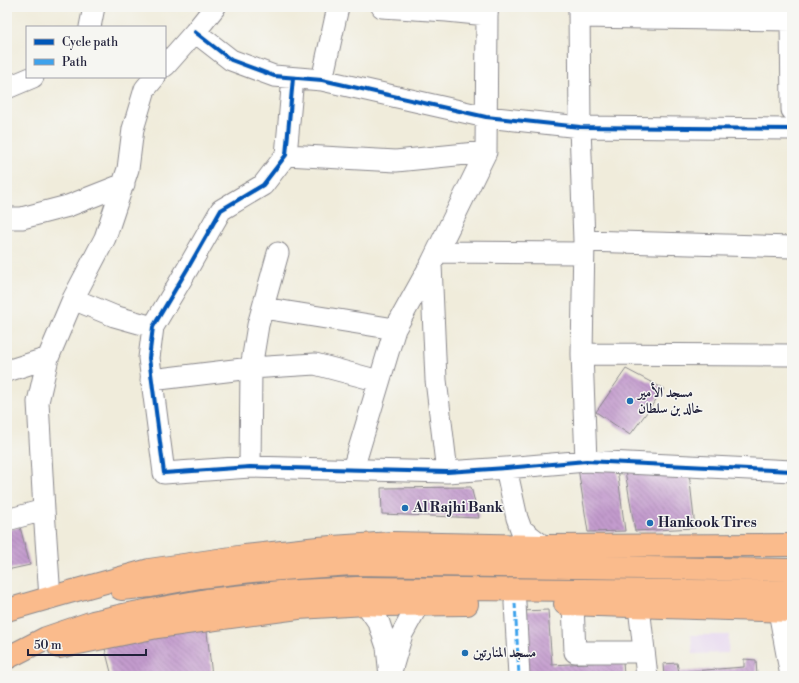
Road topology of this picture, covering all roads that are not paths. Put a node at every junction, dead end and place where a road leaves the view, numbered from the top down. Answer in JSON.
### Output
{"nodes":[{"id":1,"x":94,"y":7,"type":"edge"},
{"id":2,"x":215,"y":7,"type":"edge"},
{"id":3,"x":338,"y":7,"type":"edge"},
{"id":4,"x":382,"y":7,"type":"edge"},
{"id":5,"x":487,"y":11,"type":"edge"},
{"id":6,"x":579,"y":12,"type":"edge"},
{"id":7,"x":791,"y":20,"type":"edge"},
{"id":8,"x":90,"y":26,"type":"edge"},
{"id":9,"x":195,"y":32,"type":"junction"},
{"id":10,"x":166,"y":65,"type":"edge"},
{"id":11,"x":31,"y":78,"type":"edge"},
{"id":12,"x":293,"y":78,"type":"junction"},
{"id":13,"x":322,"y":80,"type":"junction"},
{"id":14,"x":145,"y":81,"type":"edge"},
{"id":15,"x":7,"y":88,"type":"edge"},
{"id":16,"x":792,"y":110,"type":"edge"},
{"id":17,"x":486,"y":117,"type":"junction"},
{"id":18,"x":580,"y":127,"type":"junction"},
{"id":19,"x":792,"y":129,"type":"edge"},
{"id":20,"x":486,"y":152,"type":"junction"},
{"id":21,"x":286,"y":155,"type":"junction"},
{"id":22,"x":124,"y":184,"type":"junction"},
{"id":23,"x":7,"y":218,"type":"edge"},
{"id":24,"x":792,"y":246,"type":"edge"},
{"id":25,"x":583,"y":247,"type":"junction"},
{"id":26,"x":278,"y":253,"type":"dead end"},
{"id":27,"x":434,"y":258,"type":"junction"},
{"id":28,"x":73,"y":299,"type":"junction"},
{"id":29,"x":263,"y":308,"type":"junction"},
{"id":30,"x":153,"y":326,"type":"junction"},
{"id":31,"x":395,"y":329,"type":"junction"},
{"id":32,"x":582,"y":354,"type":"junction"},
{"id":33,"x":792,"y":355,"type":"edge"},
{"id":34,"x":48,"y":358,"type":"junction"},
{"id":35,"x":250,"y":368,"type":"junction"},
{"id":36,"x":7,"y":371,"type":"edge"},
{"id":37,"x":151,"y":380,"type":"junction"},
{"id":38,"x":379,"y":382,"type":"junction"},
{"id":39,"x":586,"y":461,"type":"junction"},
{"id":40,"x":250,"y":467,"type":"junction"},
{"id":41,"x":506,"y":468,"type":"junction"},
{"id":42,"x":353,"y":469,"type":"junction"},
{"id":43,"x":792,"y":471,"type":"edge"},
{"id":44,"x":447,"y":472,"type":"junction"},
{"id":45,"x":44,"y":510,"type":"junction"},
{"id":46,"x":7,"y":520,"type":"edge"},
{"id":47,"x":792,"y":545,"type":"edge"},
{"id":48,"x":543,"y":546,"type":"junction"},
{"id":49,"x":792,"y":570,"type":"edge"},
{"id":50,"x":792,"y":592,"type":"edge"},
{"id":51,"x":58,"y":595,"type":"junction"},
{"id":52,"x":515,"y":602,"type":"junction"},
{"id":53,"x":366,"y":604,"type":"junction"},
{"id":54,"x":418,"y":604,"type":"junction"},
{"id":55,"x":573,"y":605,"type":"junction"},
{"id":56,"x":639,"y":607,"type":"junction"},
{"id":57,"x":7,"y":610,"type":"edge"},
{"id":58,"x":785,"y":611,"type":"edge"},
{"id":59,"x":644,"y":652,"type":"junction"},
{"id":60,"x":7,"y":659,"type":"edge"},
{"id":61,"x":390,"y":676,"type":"edge"},
{"id":62,"x":519,"y":676,"type":"edge"},
{"id":63,"x":647,"y":676,"type":"edge"},
{"id":64,"x":791,"y":676,"type":"edge"}],
"edges":[{"from":1,"to":8,"type":"street"},
{"from":2,"to":9,"type":"street"},
{"from":3,"to":13,"type":"street"},
{"from":4,"to":5,"type":"street"},
{"from":5,"to":17,"type":"street"},
{"from":6,"to":7,"type":"street"},
{"from":6,"to":18,"type":"street"},
{"from":7,"to":16,"type":"street"},
{"from":9,"to":10,"type":"street"},
{"from":9,"to":12,"type":"street"},
{"from":11,"to":15,"type":"street"},
{"from":12,"to":13,"type":"street"},
{"from":12,"to":21,"type":"street"},
{"from":13,"to":17,"type":"street"},
{"from":14,"to":22,"type":"street"},
{"from":17,"to":18,"type":"street"},
{"from":17,"to":20,"type":"street"},
{"from":18,"to":19,"type":"street"},
{"from":18,"to":25,"type":"street"},
{"from":20,"to":21,"type":"street"},
{"from":20,"to":27,"type":"street"},
{"from":21,"to":30,"type":"street"},
{"from":22,"to":23,"type":"street"},
{"from":22,"to":28,"type":"street"},
{"from":24,"to":25,"type":"street"},
{"from":25,"to":27,"type":"street"},
{"from":25,"to":32,"type":"street"},
{"from":26,"to":29,"type":"street"},
{"from":27,"to":31,"type":"street"},
{"from":27,"to":44,"type":"street"},
{"from":28,"to":30,"type":"street"},
{"from":28,"to":34,"type":"street"},
{"from":29,"to":31,"type":"street"},
{"from":29,"to":35,"type":"street"},
{"from":30,"to":37,"type":"street"},
{"from":31,"to":38,"type":"street"},
{"from":32,"to":33,"type":"street"},
{"from":32,"to":39,"type":"street"},
{"from":34,"to":36,"type":"street"},
{"from":34,"to":45,"type":"street"},
{"from":35,"to":37,"type":"street"},
{"from":35,"to":38,"type":"street"},
{"from":35,"to":40,"type":"street"},
{"from":37,"to":40,"type":"street"},
{"from":38,"to":42,"type":"street"},
{"from":39,"to":41,"type":"street"},
{"from":39,"to":43,"type":"street"},
{"from":40,"to":42,"type":"street"},
{"from":41,"to":44,"type":"street"},
{"from":41,"to":48,"type":"street"},
{"from":42,"to":44,"type":"street"},
{"from":45,"to":46,"type":"street"},
{"from":45,"to":51,"type":"street"},
{"from":47,"to":48,"type":"main road"},
{"from":48,"to":51,"type":"main road"},
{"from":49,"to":51,"type":"main road"},
{"from":50,"to":60,"type":"main road"},
{"from":51,"to":57,"type":"main road"},
{"from":52,"to":54,"type":"main road"},
{"from":52,"to":55,"type":"main road"},
{"from":52,"to":62,"type":"street"},
{"from":53,"to":54,"type":"main road"},
{"from":53,"to":60,"type":"main road"},
{"from":53,"to":61,"type":"street"},
{"from":54,"to":61,"type":"street"},
{"from":55,"to":56,"type":"main road"},
{"from":55,"to":59,"type":"street"},
{"from":56,"to":58,"type":"main road"},
{"from":56,"to":59,"type":"street"},
{"from":58,"to":64,"type":"street"},
{"from":59,"to":63,"type":"street"}]}
